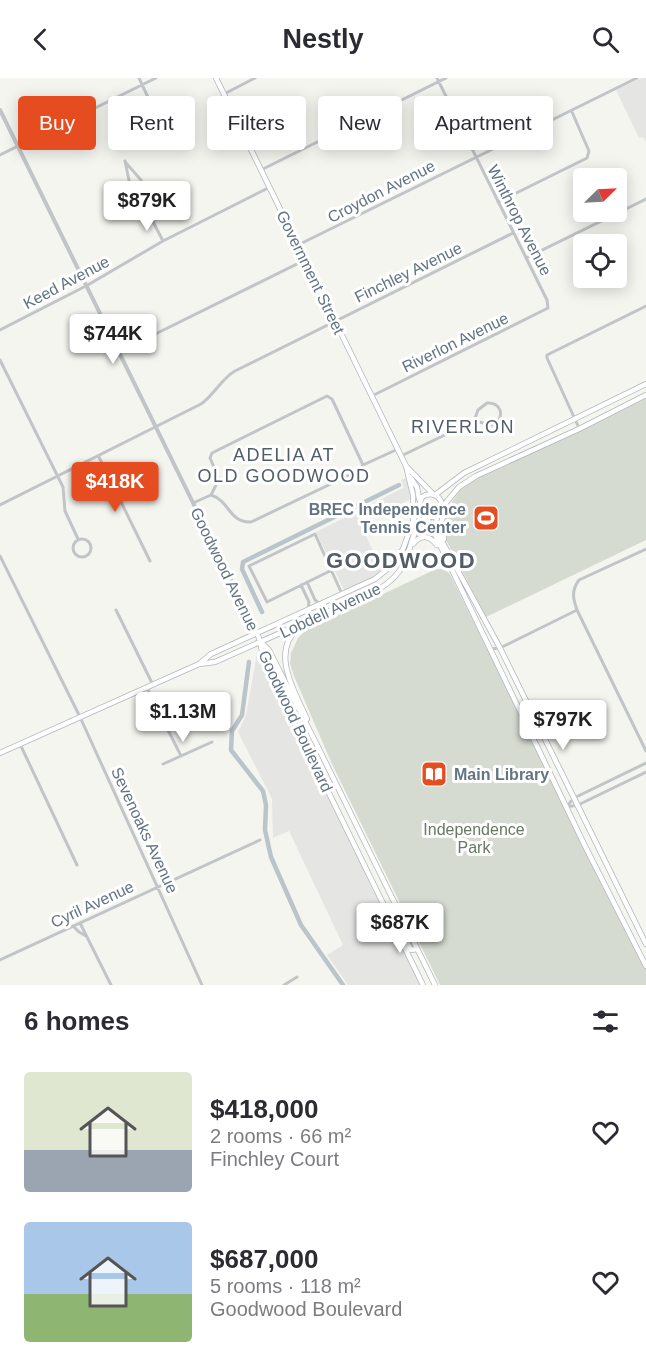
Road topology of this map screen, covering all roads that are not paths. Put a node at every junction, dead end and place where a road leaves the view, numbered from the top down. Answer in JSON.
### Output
{"nodes":[{"id":1,"x":139,"y":78,"type":"edge"},
{"id":2,"x":156,"y":78,"type":"edge"},
{"id":3,"x":216,"y":78,"type":"edge"},
{"id":4,"x":255,"y":78,"type":"edge"},
{"id":5,"x":446,"y":78,"type":"edge"},
{"id":6,"x":637,"y":78,"type":"edge"},
{"id":7,"x":438,"y":80,"type":"edge"},
{"id":8,"x":142,"y":85,"type":"junction"},
{"id":9,"x":224,"y":94,"type":"junction"},
{"id":10,"x":147,"y":96,"type":"edge"},
{"id":11,"x":96,"y":108,"type":"edge"},
{"id":12,"x":0,"y":110,"type":"edge"},
{"id":13,"x":572,"y":111,"type":"junction"},
{"id":14,"x":18,"y":146,"type":"joint"},
{"id":15,"x":20,"y":150,"type":"edge"},
{"id":16,"x":0,"y":155,"type":"edge"},
{"id":17,"x":475,"y":157,"type":"junction"},
{"id":18,"x":261,"y":170,"type":"junction"},
{"id":19,"x":270,"y":188,"type":"junction"},
{"id":20,"x":646,"y":200,"type":"edge"},
{"id":21,"x":498,"y":202,"type":"junction"},
{"id":22,"x":149,"y":214,"type":"junction"},
{"id":23,"x":513,"y":233,"type":"junction"},
{"id":24,"x":163,"y":241,"type":"junction"},
{"id":25,"x":298,"y":245,"type":"junction"},
{"id":26,"x":526,"y":258,"type":"junction"},
{"id":27,"x":305,"y":260,"type":"junction"},
{"id":28,"x":86,"y":286,"type":"junction"},
{"id":29,"x":646,"y":306,"type":"edge"},
{"id":30,"x":548,"y":308,"type":"joint"},
{"id":31,"x":335,"y":322,"type":"junction"},
{"id":32,"x":0,"y":330,"type":"edge"},
{"id":33,"x":118,"y":352,"type":"junction"},
{"id":34,"x":0,"y":360,"type":"edge"},
{"id":35,"x":646,"y":384,"type":"edge"},
{"id":36,"x":646,"y":395,"type":"edge"},
{"id":37,"x":372,"y":396,"type":"junction"},
{"id":38,"x":575,"y":420,"type":"junction"},
{"id":39,"x":474,"y":421,"type":"junction"},
{"id":40,"x":156,"y":428,"type":"junction"},
{"id":41,"x":579,"y":429,"type":"junction"},
{"id":42,"x":398,"y":449,"type":"junction"},
{"id":43,"x":401,"y":456,"type":"junction"},
{"id":44,"x":99,"y":457,"type":"junction"},
{"id":45,"x":363,"y":465,"type":"junction"},
{"id":46,"x":406,"y":466,"type":"junction"},
{"id":47,"x":408,"y":475,"type":"junction"},
{"id":48,"x":57,"y":477,"type":"junction"},
{"id":49,"x":426,"y":488,"type":"junction"},
{"id":50,"x":442,"y":490,"type":"junction"},
{"id":51,"x":212,"y":495,"type":"junction"},
{"id":52,"x":434,"y":495,"type":"junction"},
{"id":53,"x":447,"y":500,"type":"junction"},
{"id":54,"x":419,"y":502,"type":"junction"},
{"id":55,"x":193,"y":503,"type":"junction"},
{"id":56,"x":0,"y":505,"type":"edge"},
{"id":57,"x":439,"y":513,"type":"junction"},
{"id":58,"x":427,"y":517,"type":"junction"},
{"id":59,"x":413,"y":521,"type":"junction"},
{"id":60,"x":78,"y":539,"type":"junction"},
{"id":61,"x":411,"y":546,"type":"junction"},
{"id":62,"x":441,"y":549,"type":"junction"},
{"id":63,"x":646,"y":549,"type":"edge"},
{"id":64,"x":447,"y":550,"type":"junction"},
{"id":65,"x":0,"y":556,"type":"edge"},
{"id":66,"x":150,"y":561,"type":"dead end"},
{"id":67,"x":395,"y":561,"type":"junction"},
{"id":68,"x":403,"y":567,"type":"junction"},
{"id":69,"x":332,"y":570,"type":"junction"},
{"id":70,"x":307,"y":582,"type":"junction"},
{"id":71,"x":301,"y":585,"type":"junction"},
{"id":72,"x":360,"y":588,"type":"junction"},
{"id":73,"x":343,"y":595,"type":"junction"},
{"id":74,"x":364,"y":597,"type":"junction"},
{"id":75,"x":321,"y":605,"type":"junction"},
{"id":76,"x":116,"y":610,"type":"dead end"},
{"id":77,"x":576,"y":610,"type":"junction"},
{"id":78,"x":308,"y":611,"type":"junction"},
{"id":79,"x":302,"y":624,"type":"junction"},
{"id":80,"x":257,"y":633,"type":"junction"},
{"id":81,"x":260,"y":641,"type":"junction"},
{"id":82,"x":500,"y":648,"type":"junction"},
{"id":83,"x":490,"y":649,"type":"junction"},
{"id":84,"x":199,"y":664,"type":"junction"},
{"id":85,"x":515,"y":677,"type":"junction"},
{"id":86,"x":506,"y":682,"type":"junction"},
{"id":87,"x":275,"y":683,"type":"junction"},
{"id":88,"x":153,"y":685,"type":"junction"},
{"id":89,"x":147,"y":688,"type":"junction"},
{"id":90,"x":292,"y":698,"type":"junction"},
{"id":91,"x":533,"y":715,"type":"junction"},
{"id":92,"x":80,"y":717,"type":"junction"},
{"id":93,"x":524,"y":719,"type":"junction"},
{"id":94,"x":212,"y":742,"type":"dead end"},
{"id":95,"x":20,"y":744,"type":"junction"},
{"id":96,"x":318,"y":747,"type":"junction"},
{"id":97,"x":646,"y":751,"type":"edge"},
{"id":98,"x":0,"y":753,"type":"edge"},
{"id":99,"x":180,"y":756,"type":"junction"},
{"id":100,"x":326,"y":762,"type":"junction"},
{"id":101,"x":646,"y":763,"type":"edge"},
{"id":102,"x":163,"y":764,"type":"dead end"},
{"id":103,"x":317,"y":767,"type":"junction"},
{"id":104,"x":646,"y":772,"type":"edge"},
{"id":105,"x":574,"y":798,"type":"junction"},
{"id":106,"x":578,"y":806,"type":"junction"},
{"id":107,"x":566,"y":807,"type":"junction"},
{"id":108,"x":260,"y":840,"type":"dead end"},
{"id":109,"x":356,"y":848,"type":"junction"},
{"id":110,"x":375,"y":863,"type":"junction"},
{"id":111,"x":77,"y":865,"type":"dead end"},
{"id":112,"x":158,"y":887,"type":"junction"},
{"id":113,"x":384,"y":905,"type":"junction"},
{"id":114,"x":81,"y":923,"type":"junction"},
{"id":115,"x":73,"y":926,"type":"junction"},
{"id":116,"x":86,"y":936,"type":"junction"},
{"id":117,"x":646,"y":944,"type":"edge"},
{"id":118,"x":417,"y":949,"type":"junction"},
{"id":119,"x":0,"y":960,"type":"edge"},
{"id":120,"x":646,"y":966,"type":"edge"},
{"id":121,"x":297,"y":977,"type":"dead end"},
{"id":122,"x":111,"y":985,"type":"edge"},
{"id":123,"x":202,"y":985,"type":"edge"},
{"id":124,"x":284,"y":985,"type":"edge"},
{"id":125,"x":423,"y":985,"type":"edge"},
{"id":126,"x":435,"y":985,"type":"edge"}],
"edges":[{"from":1,"to":8,"type":"street"},
{"from":2,"to":8,"type":"street"},
{"from":3,"to":9,"type":"main road","name":"Government Street"},
{"from":4,"to":9,"type":"street"},
{"from":5,"to":7,"type":"street"},
{"from":6,"to":13,"type":"street","name":"Croydon Avenue"},
{"from":7,"to":17,"type":"street","name":"Winthrop Avenue"},
{"from":7,"to":18,"type":"street"},
{"from":8,"to":10,"type":"street"},
{"from":8,"to":11,"type":"street"},
{"from":9,"to":18,"type":"main road","name":"Government Street"},
{"from":12,"to":14,"type":"street","name":"Goodwood Avenue"},
{"from":13,"to":17,"type":"street","name":"Croydon Avenue"},
{"from":13,"to":21,"type":"street"},
{"from":14,"to":16,"type":"street"},
{"from":15,"to":28,"type":"street","name":"Goodwood Avenue"},
{"from":17,"to":21,"type":"street","name":"Winthrop Avenue"},
{"from":17,"to":25,"type":"street","name":"Croydon Avenue"},
{"from":18,"to":19,"type":"main road","name":"Government Street"},
{"from":19,"to":24,"type":"street","name":"Keed Avenue"},
{"from":19,"to":25,"type":"main road","name":"Government Street"},
{"from":20,"to":26,"type":"street"},
{"from":21,"to":23,"type":"street","name":"Winthrop Avenue"},
{"from":22,"to":22,"type":"street"},
{"from":22,"to":24,"type":"street"},
{"from":23,"to":26,"type":"street","name":"Winthrop Avenue"},
{"from":23,"to":31,"type":"street","name":"Finchley Avenue"},
{"from":24,"to":28,"type":"street","name":"Keed Avenue"},
{"from":25,"to":27,"type":"main road","name":"Government Street"},
{"from":26,"to":30,"type":"street","name":"Winthrop Avenue"},
{"from":27,"to":31,"type":"main road","name":"Government Street"},
{"from":27,"to":33,"type":"street"},
{"from":28,"to":32,"type":"street","name":"Keed Avenue"},
{"from":28,"to":33,"type":"street","name":"Goodwood Avenue"},
{"from":29,"to":38,"type":"street"},
{"from":30,"to":37,"type":"street","name":"Riverlon Avenue"},
{"from":31,"to":37,"type":"main road","name":"Government Street"},
{"from":31,"to":40,"type":"street","name":"Finchley Avenue"},
{"from":33,"to":40,"type":"street","name":"Goodwood Avenue"},
{"from":34,"to":48,"type":"street"},
{"from":35,"to":38,"type":"main road"},
{"from":36,"to":41,"type":"main road"},
{"from":37,"to":42,"type":"main road","name":"Government Street"},
{"from":38,"to":41,"type":"street"},
{"from":38,"to":50,"type":"main road"},
{"from":39,"to":39,"type":"street"},
{"from":39,"to":43,"type":"street"},
{"from":40,"to":44,"type":"street","name":"Finchley Avenue"},
{"from":40,"to":55,"type":"street","name":"Goodwood Avenue"},
{"from":41,"to":53,"type":"main road"},
{"from":42,"to":43,"type":"main road","name":"Government Street"},
{"from":42,"to":45,"type":"street"},
{"from":43,"to":46,"type":"main road","name":"Government Street"},
{"from":44,"to":48,"type":"street","name":"Finchley Avenue"},
{"from":44,"to":66,"type":"street"},
{"from":45,"to":51,"type":"street"},
{"from":45,"to":51,"type":"street"},
{"from":46,"to":47,"type":"main road","name":"Government Street"},
{"from":46,"to":49,"type":"main road","name":"Government Street"},
{"from":47,"to":54,"type":"main road","name":"Government Street"},
{"from":47,"to":59,"type":"main road"},
{"from":48,"to":56,"type":"street","name":"Finchley Avenue"},
{"from":48,"to":60,"type":"street"},
{"from":49,"to":50,"type":"main road"},
{"from":49,"to":52,"type":"main road","name":"Government Street"},
{"from":50,"to":52,"type":"main road"},
{"from":51,"to":55,"type":"street"},
{"from":52,"to":54,"type":"main road"},
{"from":52,"to":57,"type":"main road"},
{"from":53,"to":57,"type":"main road"},
{"from":53,"to":64,"type":"main road"},
{"from":54,"to":58,"type":"main road"},
{"from":54,"to":59,"type":"main road","name":"Lobdell Avenue"},
{"from":55,"to":80,"type":"street","name":"Goodwood Avenue"},
{"from":57,"to":58,"type":"main road"},
{"from":57,"to":64,"type":"main road"},
{"from":58,"to":61,"type":"main road","name":"Lobdell Avenue"},
{"from":58,"to":62,"type":"main road"},
{"from":59,"to":67,"type":"main road","name":"Lobdell Avenue"},
{"from":60,"to":60,"type":"street"},
{"from":61,"to":62,"type":"main road"},
{"from":61,"to":68,"type":"main road","name":"Lobdell Avenue"},
{"from":62,"to":83,"type":"main road"},
{"from":63,"to":77,"type":"street"},
{"from":64,"to":82,"type":"main road"},
{"from":65,"to":92,"type":"street","name":"Sevenoaks Avenue"},
{"from":67,"to":68,"type":"main road"},
{"from":67,"to":72,"type":"main road","name":"Lobdell Avenue"},
{"from":68,"to":74,"type":"main road","name":"Lobdell Avenue"},
{"from":69,"to":70,"type":"street"},
{"from":69,"to":71,"type":"street"},
{"from":69,"to":73,"type":"street"},
{"from":70,"to":71,"type":"street"},
{"from":70,"to":75,"type":"street"},
{"from":71,"to":78,"type":"street"},
{"from":72,"to":73,"type":"main road","name":"Lobdell Avenue"},
{"from":72,"to":74,"type":"main road"},
{"from":73,"to":75,"type":"main road","name":"Lobdell Avenue"},
{"from":74,"to":79,"type":"main road","name":"Lobdell Avenue"},
{"from":75,"to":78,"type":"main road","name":"Lobdell Avenue"},
{"from":76,"to":88,"type":"street"},
{"from":77,"to":82,"type":"street"},
{"from":77,"to":97,"type":"street"},
{"from":78,"to":80,"type":"main road","name":"Lobdell Avenue"},
{"from":79,"to":81,"type":"main road","name":"Lobdell Avenue"},
{"from":79,"to":96,"type":"main road"},
{"from":80,"to":81,"type":"main road","name":"Goodwood Avenue"},
{"from":80,"to":84,"type":"main road","name":"Lobdell Avenue"},
{"from":81,"to":84,"type":"main road","name":"Lobdell Avenue"},
{"from":81,"to":87,"type":"main road","name":"Goodwood Boulevard"},
{"from":81,"to":90,"type":"main road","name":"Goodwood Boulevard"},
{"from":82,"to":83,"type":"street"},
{"from":82,"to":85,"type":"main road"},
{"from":83,"to":86,"type":"main road"},
{"from":84,"to":88,"type":"main road","name":"Lobdell Avenue"},
{"from":85,"to":86,"type":"street"},
{"from":85,"to":91,"type":"main road"},
{"from":86,"to":93,"type":"main road"},
{"from":87,"to":90,"type":"main road"},
{"from":87,"to":103,"type":"main road","name":"Goodwood Boulevard"},
{"from":88,"to":89,"type":"main road","name":"Lobdell Avenue"},
{"from":89,"to":92,"type":"main road","name":"Lobdell Avenue"},
{"from":89,"to":99,"type":"street"},
{"from":90,"to":96,"type":"main road","name":"Goodwood Boulevard"},
{"from":91,"to":93,"type":"street"},
{"from":91,"to":105,"type":"main road"},
{"from":92,"to":95,"type":"main road","name":"Lobdell Avenue"},
{"from":92,"to":112,"type":"street","name":"Sevenoaks Avenue"},
{"from":93,"to":107,"type":"main road"},
{"from":94,"to":99,"type":"street"},
{"from":95,"to":98,"type":"main road","name":"Lobdell Avenue"},
{"from":95,"to":111,"type":"street"},
{"from":96,"to":100,"type":"main road","name":"Goodwood Boulevard"},
{"from":99,"to":102,"type":"street"},
{"from":100,"to":103,"type":"street"},
{"from":100,"to":110,"type":"main road","name":"Goodwood Boulevard"},
{"from":101,"to":105,"type":"street"},
{"from":103,"to":109,"type":"main road","name":"Goodwood Boulevard"},
{"from":104,"to":106,"type":"street"},
{"from":105,"to":106,"type":"main road"},
{"from":105,"to":107,"type":"street"},
{"from":106,"to":107,"type":"street"},
{"from":106,"to":117,"type":"main road"},
{"from":107,"to":120,"type":"main road"},
{"from":108,"to":112,"type":"street","name":"Cyril Avenue"},
{"from":109,"to":110,"type":"main road"},
{"from":109,"to":113,"type":"main road","name":"Goodwood Boulevard"},
{"from":110,"to":118,"type":"main road","name":"Goodwood Boulevard"},
{"from":112,"to":114,"type":"street","name":"Cyril Avenue"},
{"from":112,"to":123,"type":"street","name":"Sevenoaks Avenue"},
{"from":113,"to":118,"type":"main road"},
{"from":113,"to":125,"type":"main road","name":"Goodwood Boulevard"},
{"from":114,"to":115,"type":"street","name":"Cyril Avenue"},
{"from":114,"to":116,"type":"street"},
{"from":115,"to":116,"type":"street"},
{"from":115,"to":119,"type":"street","name":"Cyril Avenue"},
{"from":116,"to":122,"type":"street"},
{"from":118,"to":126,"type":"main road","name":"Goodwood Boulevard"},
{"from":121,"to":124,"type":"street"}]}
